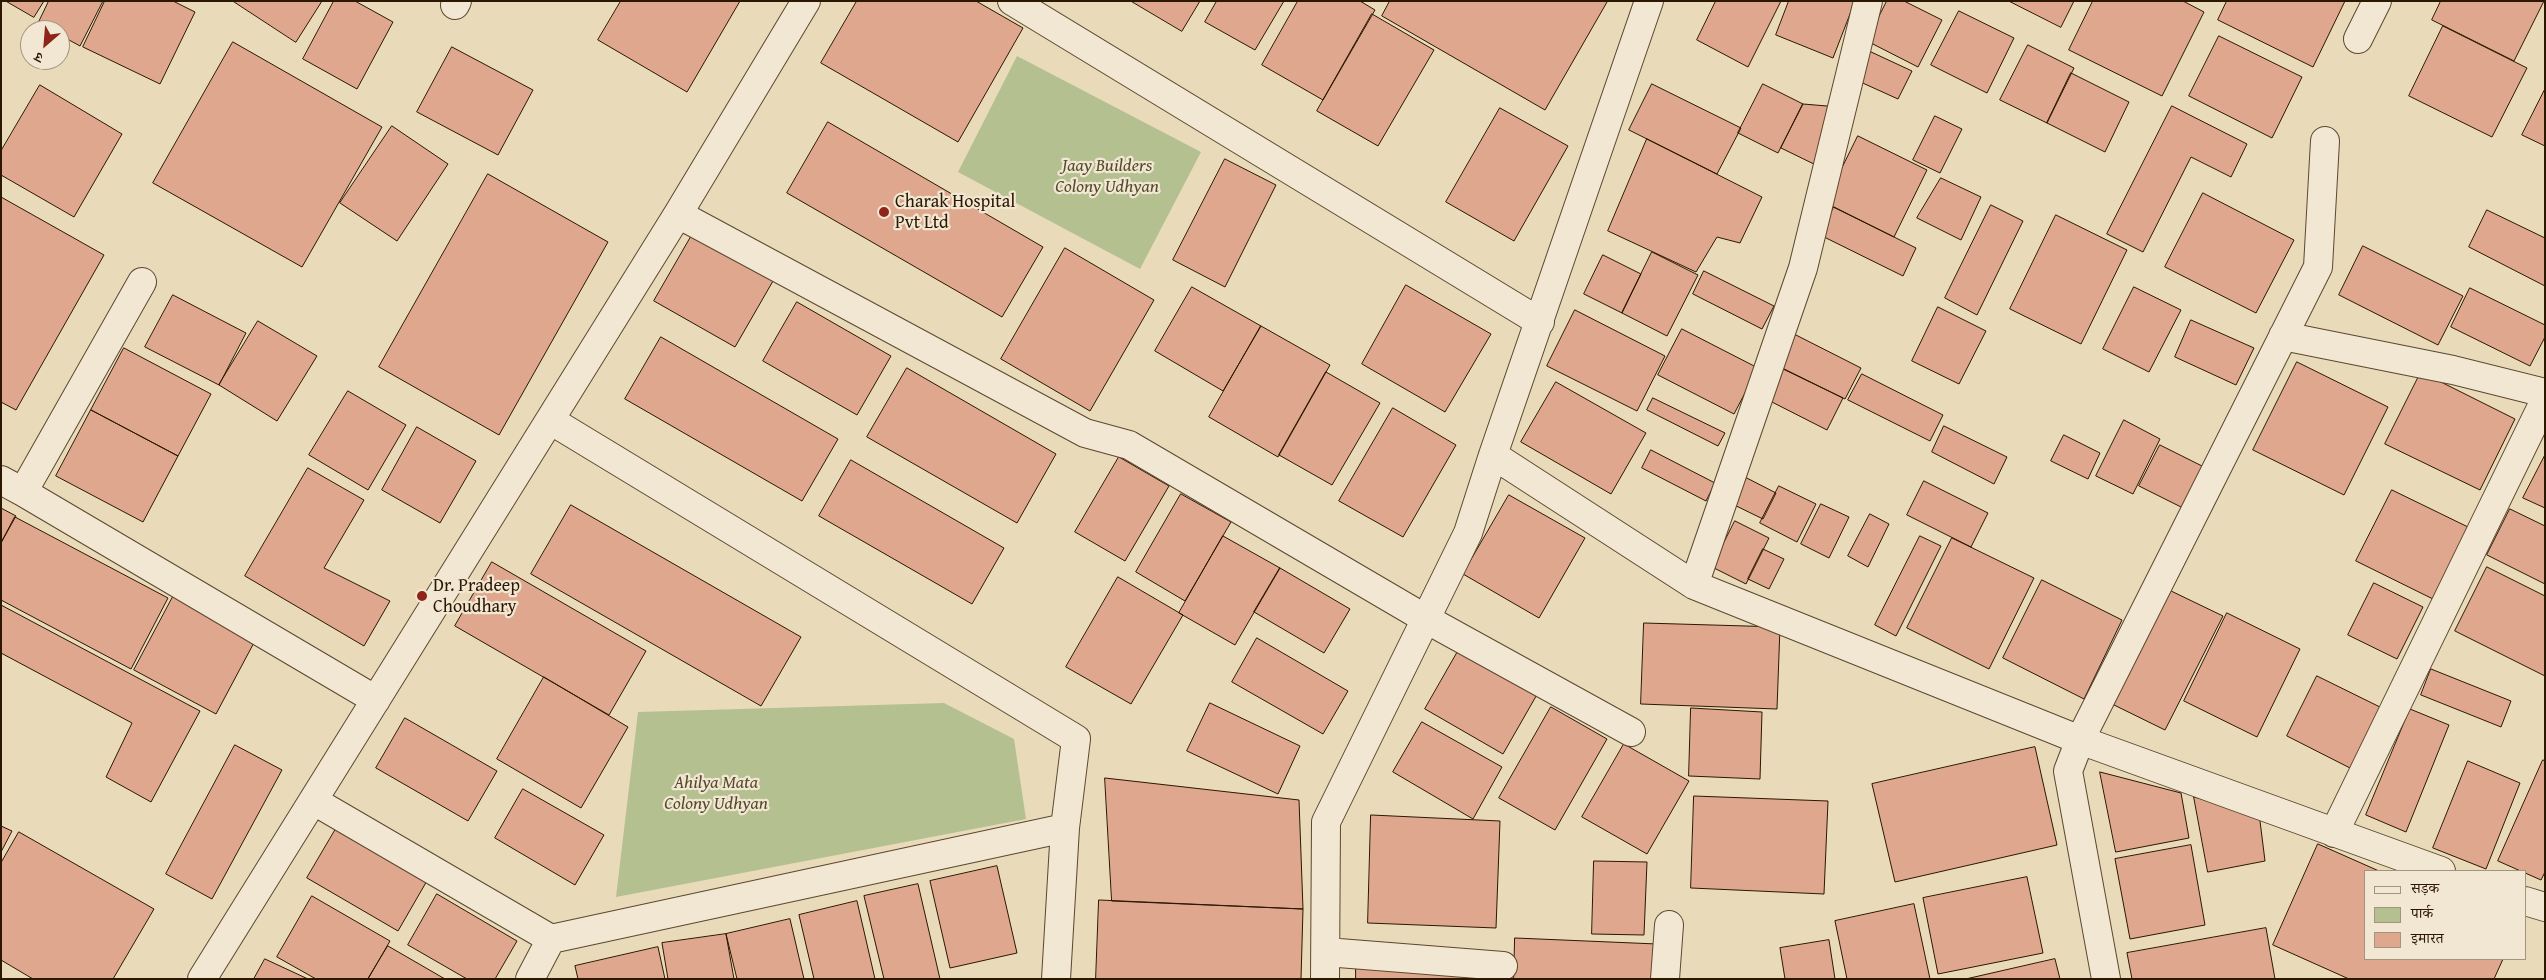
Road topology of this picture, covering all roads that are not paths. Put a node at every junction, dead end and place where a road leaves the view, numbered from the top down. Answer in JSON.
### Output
{"nodes":[{"id":1,"x":806,"y":1,"type":"edge"},
{"id":2,"x":1012,"y":1,"type":"edge"},
{"id":3,"x":1649,"y":1,"type":"edge"},
{"id":4,"x":1868,"y":1,"type":"edge"},
{"id":5,"x":2377,"y":1,"type":"edge"},
{"id":6,"x":2358,"y":39,"type":"dead end"},
{"id":7,"x":2325,"y":141,"type":"dead end"},
{"id":8,"x":678,"y":214,"type":"junction"},
{"id":9,"x":142,"y":282,"type":"dead end"},
{"id":10,"x":1540,"y":322,"type":"junction"},
{"id":11,"x":2283,"y":336,"type":"junction"},
{"id":12,"x":2545,"y":393,"type":"edge"},
{"id":13,"x":2545,"y":400,"type":"edge"},
{"id":14,"x":550,"y":420,"type":"junction"},
{"id":15,"x":1493,"y":455,"type":"junction"},
{"id":16,"x":12,"y":486,"type":"edge"},
{"id":17,"x":1694,"y":585,"type":"junction"},
{"id":18,"x":1426,"y":619,"type":"junction"},
{"id":19,"x":376,"y":700,"type":"junction"},
{"id":20,"x":1631,"y":732,"type":"dead end"},
{"id":21,"x":2080,"y":740,"type":"junction"},
{"id":22,"x":314,"y":801,"type":"junction"},
{"id":23,"x":1066,"y":828,"type":"junction"},
{"id":24,"x":2334,"y":833,"type":"junction"},
{"id":25,"x":2438,"y":870,"type":"edge"},
{"id":26,"x":2526,"y":901,"type":"edge"},
{"id":27,"x":2545,"y":908,"type":"edge"},
{"id":28,"x":1668,"y":925,"type":"dead end"},
{"id":29,"x":551,"y":939,"type":"junction"},
{"id":30,"x":1326,"y":952,"type":"junction"},
{"id":31,"x":1503,"y":966,"type":"dead end"},
{"id":32,"x":202,"y":979,"type":"edge"},
{"id":33,"x":530,"y":979,"type":"edge"},
{"id":34,"x":1056,"y":979,"type":"edge"},
{"id":35,"x":1325,"y":979,"type":"edge"},
{"id":36,"x":1666,"y":979,"type":"edge"},
{"id":37,"x":2106,"y":979,"type":"edge"}],
"edges":[{"from":1,"to":8,"type":"street"},
{"from":2,"to":10,"type":"street"},
{"from":3,"to":10,"type":"street"},
{"from":4,"to":17,"type":"street"},
{"from":5,"to":6,"type":"street"},
{"from":7,"to":11,"type":"street"},
{"from":8,"to":14,"type":"street"},
{"from":8,"to":18,"type":"street"},
{"from":9,"to":16,"type":"street"},
{"from":10,"to":15,"type":"street"},
{"from":11,"to":12,"type":"street"},
{"from":11,"to":21,"type":"street"},
{"from":13,"to":24,"type":"street"},
{"from":14,"to":19,"type":"street"},
{"from":14,"to":23,"type":"street"},
{"from":15,"to":17,"type":"street"},
{"from":15,"to":18,"type":"street"},
{"from":16,"to":19,"type":"street"},
{"from":17,"to":21,"type":"street"},
{"from":18,"to":20,"type":"street"},
{"from":18,"to":30,"type":"street"},
{"from":19,"to":22,"type":"street"},
{"from":21,"to":24,"type":"street"},
{"from":21,"to":37,"type":"street"},
{"from":22,"to":29,"type":"street"},
{"from":22,"to":32,"type":"street"},
{"from":23,"to":29,"type":"street"},
{"from":23,"to":34,"type":"street"},
{"from":24,"to":25,"type":"street"},
{"from":26,"to":27,"type":"street"},
{"from":28,"to":36,"type":"street"},
{"from":29,"to":33,"type":"street"},
{"from":30,"to":31,"type":"street"},
{"from":30,"to":35,"type":"street"}]}
